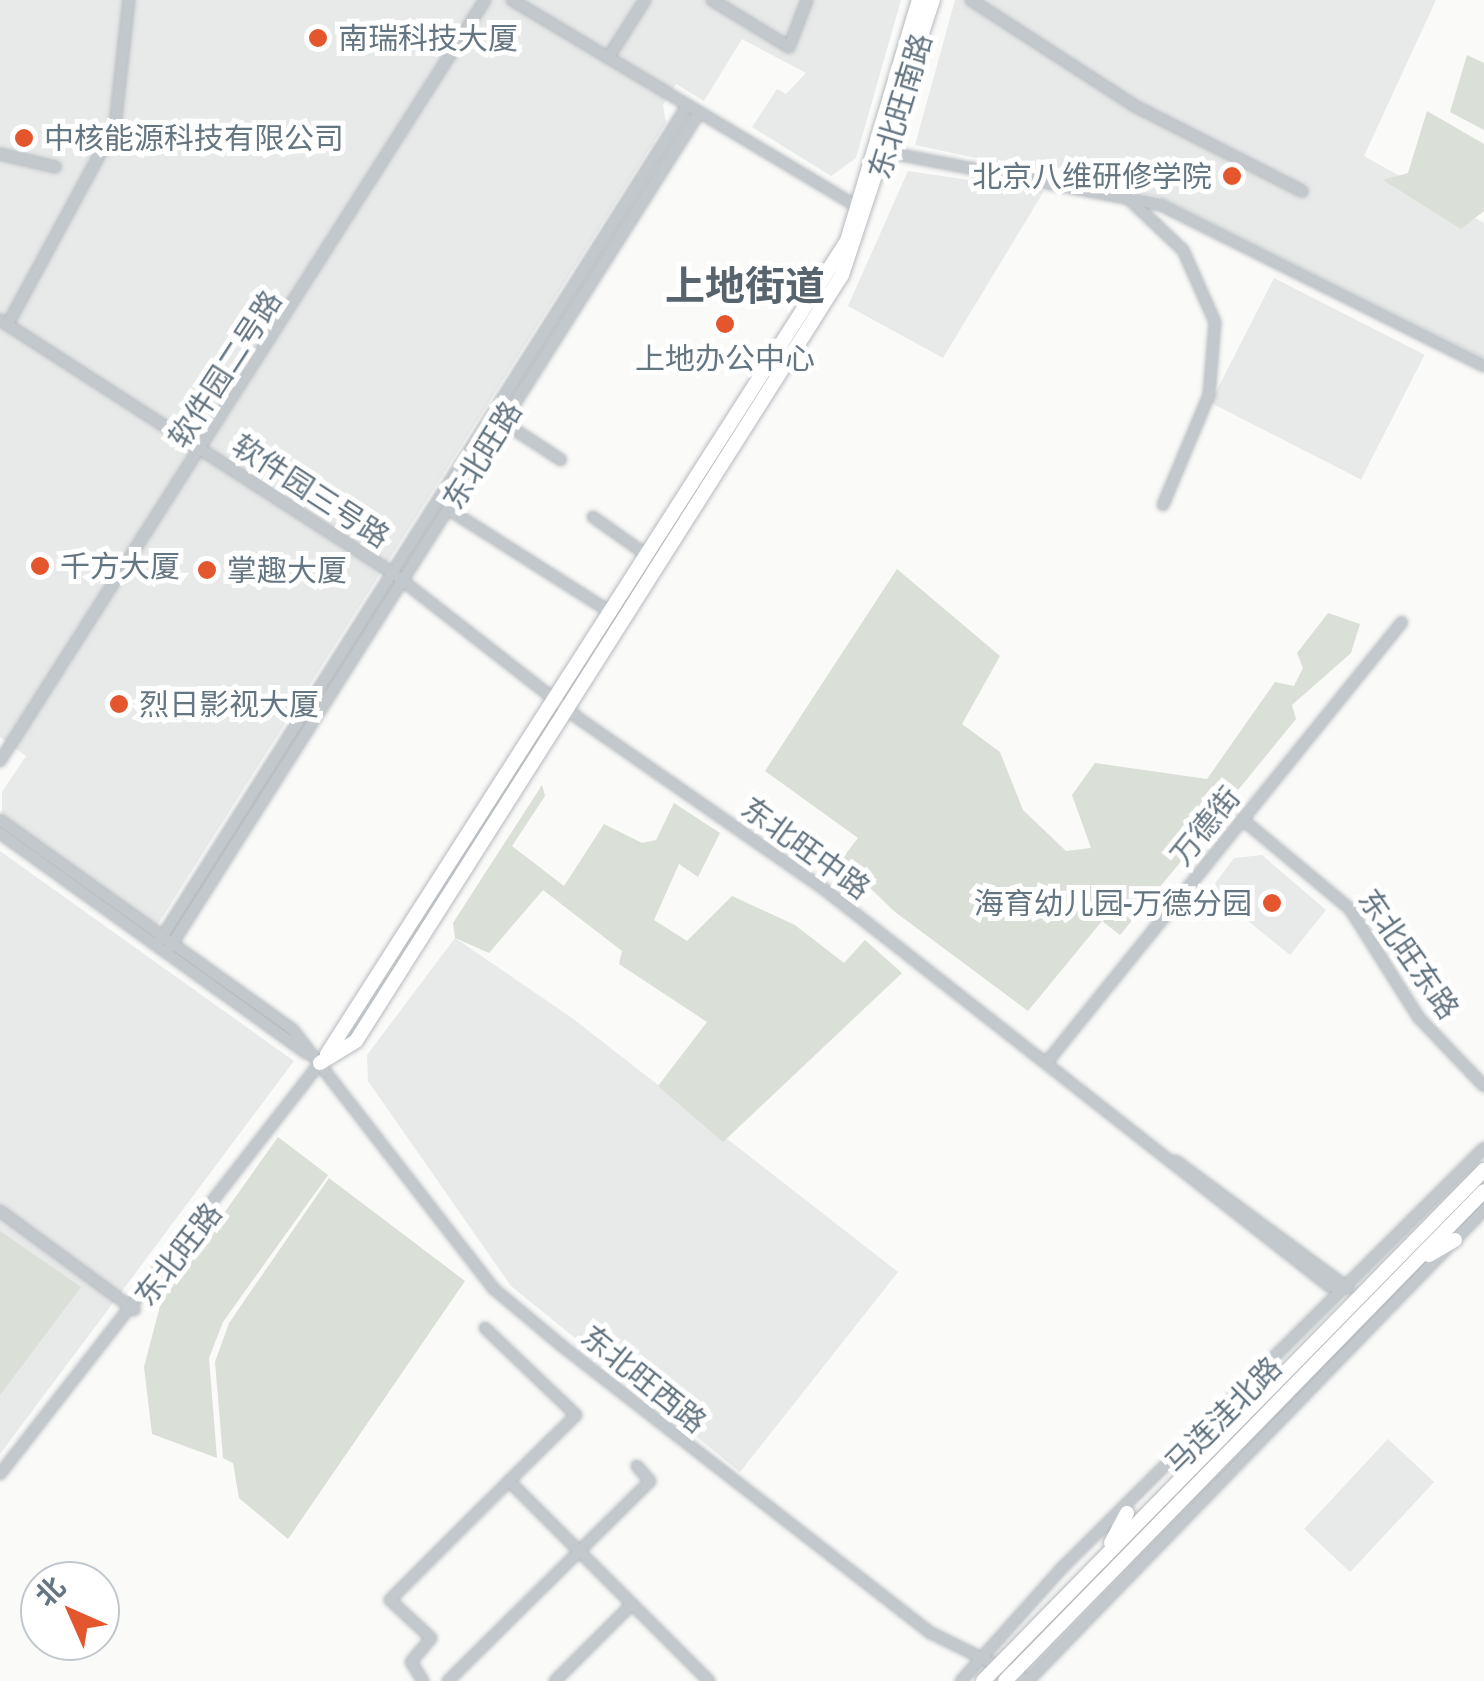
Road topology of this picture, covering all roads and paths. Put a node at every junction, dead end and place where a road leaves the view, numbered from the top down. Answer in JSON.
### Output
{"nodes":[{"id":1,"x":129,"y":0,"type":"edge"},
{"id":2,"x":486,"y":0,"type":"edge"},
{"id":3,"x":512,"y":0,"type":"edge"},
{"id":4,"x":646,"y":0,"type":"edge"},
{"id":5,"x":712,"y":0,"type":"edge"},
{"id":6,"x":807,"y":0,"type":"edge"},
{"id":7,"x":919,"y":0,"type":"edge"},
{"id":8,"x":932,"y":0,"type":"edge"},
{"id":9,"x":972,"y":0,"type":"edge"},
{"id":10,"x":608,"y":58,"type":"junction"},
{"id":11,"x":687,"y":106,"type":"junction"},
{"id":12,"x":698,"y":113,"type":"junction"},
{"id":13,"x":886,"y":152,"type":"junction"},
{"id":14,"x":0,"y":154,"type":"edge"},
{"id":15,"x":56,"y":167,"type":"dead end"},
{"id":16,"x":1302,"y":191,"type":"dead end"},
{"id":17,"x":1125,"y":195,"type":"junction"},
{"id":18,"x":862,"y":210,"type":"junction"},
{"id":19,"x":4,"y":322,"type":"edge"},
{"id":20,"x":1484,"y":366,"type":"edge"},
{"id":21,"x":503,"y":422,"type":"junction"},
{"id":22,"x":202,"y":450,"type":"junction"},
{"id":23,"x":561,"y":460,"type":"dead end"},
{"id":24,"x":1163,"y":504,"type":"dead end"},
{"id":25,"x":448,"y":510,"type":"junction"},
{"id":26,"x":593,"y":518,"type":"dead end"},
{"id":27,"x":648,"y":556,"type":"junction"},
{"id":28,"x":397,"y":579,"type":"junction"},
{"id":29,"x":612,"y":613,"type":"junction"},
{"id":30,"x":1402,"y":622,"type":"dead end"},
{"id":31,"x":565,"y":705,"type":"junction"},
{"id":32,"x":0,"y":760,"type":"edge"},
{"id":33,"x":1242,"y":819,"type":"junction"},
{"id":34,"x":0,"y":820,"type":"edge"},
{"id":35,"x":0,"y":833,"type":"edge"},
{"id":36,"x":165,"y":944,"type":"junction"},
{"id":37,"x":320,"y":1062,"type":"junction"},
{"id":38,"x":1047,"y":1062,"type":"junction"},
{"id":39,"x":1484,"y":1086,"type":"edge"},
{"id":40,"x":1484,"y":1148,"type":"edge"},
{"id":41,"x":1484,"y":1170,"type":"edge"},
{"id":42,"x":1484,"y":1191,"type":"edge"},
{"id":43,"x":1484,"y":1210,"type":"edge"},
{"id":44,"x":0,"y":1211,"type":"edge"},
{"id":45,"x":1455,"y":1240,"type":"junction"},
{"id":46,"x":1411,"y":1266,"type":"junction"},
{"id":47,"x":1360,"y":1298,"type":"junction"},
{"id":48,"x":135,"y":1310,"type":"junction"},
{"id":49,"x":485,"y":1328,"type":"dead end"},
{"id":50,"x":637,"y":1466,"type":"dead end"},
{"id":51,"x":0,"y":1474,"type":"edge"},
{"id":52,"x":509,"y":1481,"type":"junction"},
{"id":53,"x":1127,"y":1512,"type":"junction"},
{"id":54,"x":579,"y":1551,"type":"junction"},
{"id":55,"x":1102,"y":1559,"type":"junction"},
{"id":56,"x":632,"y":1604,"type":"junction"},
{"id":57,"x":978,"y":1657,"type":"junction"},
{"id":58,"x":998,"y":1666,"type":"junction"},
{"id":59,"x":1009,"y":1677,"type":"edge"},
{"id":60,"x":423,"y":1681,"type":"edge"},
{"id":61,"x":448,"y":1681,"type":"edge"},
{"id":62,"x":555,"y":1681,"type":"edge"},
{"id":63,"x":709,"y":1681,"type":"edge"},
{"id":64,"x":961,"y":1681,"type":"edge"},
{"id":65,"x":984,"y":1681,"type":"edge"},
{"id":66,"x":1028,"y":1681,"type":"edge"}],
"edges":[{"from":1,"to":19,"type":"street"},
{"from":2,"to":22,"type":"street","name":"软件园二号路"},
{"from":3,"to":10,"type":"street"},
{"from":4,"to":10,"type":"street"},
{"from":5,"to":6,"type":"street"},
{"from":7,"to":18,"type":"main road","name":"东北旺南路"},
{"from":8,"to":13,"type":"main road","name":"东北旺南路"},
{"from":9,"to":16,"type":"street"},
{"from":10,"to":11,"type":"street"},
{"from":11,"to":12,"type":"street"},
{"from":11,"to":28,"type":"street","name":"东北旺路"},
{"from":12,"to":18,"type":"street"},
{"from":12,"to":21,"type":"street","name":"东北旺路"},
{"from":13,"to":17,"type":"street"},
{"from":13,"to":18,"type":"main road","name":"东北旺南路"},
{"from":14,"to":15,"type":"street"},
{"from":17,"to":20,"type":"street"},
{"from":17,"to":24,"type":"street"},
{"from":18,"to":27,"type":"main road","name":"东北旺路"},
{"from":18,"to":31,"type":"main road","name":"东北旺路"},
{"from":19,"to":22,"type":"street","name":"软件园三号路"},
{"from":21,"to":23,"type":"street"},
{"from":21,"to":25,"type":"street","name":"东北旺路"},
{"from":22,"to":28,"type":"street","name":"软件园三号路"},
{"from":22,"to":32,"type":"street","name":"软件园二号路"},
{"from":25,"to":28,"type":"street","name":"东北旺路"},
{"from":25,"to":29,"type":"street"},
{"from":26,"to":27,"type":"street"},
{"from":27,"to":29,"type":"main road","name":"东北旺路"},
{"from":28,"to":31,"type":"street","name":"东北旺中路"},
{"from":28,"to":36,"type":"street","name":"东北旺路"},
{"from":29,"to":31,"type":"main road","name":"东北旺路"},
{"from":30,"to":33,"type":"street","name":"万德街"},
{"from":31,"to":37,"type":"main road","name":"东北旺路"},
{"from":31,"to":38,"type":"street","name":"东北旺中路"},
{"from":33,"to":38,"type":"street","name":"万德街"},
{"from":33,"to":39,"type":"street","name":"东北旺东路"},
{"from":34,"to":36,"type":"street","name":"东北旺西路"},
{"from":35,"to":36,"type":"street","name":"东北旺西路"},
{"from":36,"to":37,"type":"street","name":"东北旺西路"},
{"from":37,"to":48,"type":"street","name":"东北旺路"},
{"from":37,"to":57,"type":"street","name":"东北旺西路"},
{"from":38,"to":47,"type":"street","name":"东北旺中路"},
{"from":40,"to":47,"type":"street","name":"马连洼北路"},
{"from":41,"to":47,"type":"main road","name":"马连洼北路"},
{"from":42,"to":46,"type":"main road","name":"马连洼北路"},
{"from":43,"to":45,"type":"street","name":"马连洼北路"},
{"from":44,"to":48,"type":"street"},
{"from":45,"to":46,"type":"main road"},
{"from":45,"to":66,"type":"street","name":"马连洼北路"},
{"from":46,"to":47,"type":"main road","name":"马连洼北路"},
{"from":47,"to":53,"type":"street","name":"马连洼北路"},
{"from":47,"to":55,"type":"main road","name":"马连洼北路"},
{"from":47,"to":59,"type":"main road","name":"马连洼北路"},
{"from":48,"to":51,"type":"street","name":"东北旺路"},
{"from":49,"to":52,"type":"street"},
{"from":50,"to":54,"type":"street"},
{"from":52,"to":54,"type":"street"},
{"from":52,"to":60,"type":"street"},
{"from":53,"to":55,"type":"main road"},
{"from":53,"to":57,"type":"street","name":"马连洼北路"},
{"from":54,"to":56,"type":"street"},
{"from":54,"to":61,"type":"street"},
{"from":55,"to":58,"type":"main road","name":"马连洼北路"},
{"from":56,"to":62,"type":"street"},
{"from":56,"to":63,"type":"street"},
{"from":57,"to":58,"type":"street","name":"东北旺西路"},
{"from":57,"to":64,"type":"street","name":"马连洼北路"},
{"from":58,"to":59,"type":"street","name":"东北旺西路"},
{"from":58,"to":65,"type":"main road","name":"马连洼北路"},
{"from":59,"to":66,"type":"street","name":"东北旺西路"}]}
